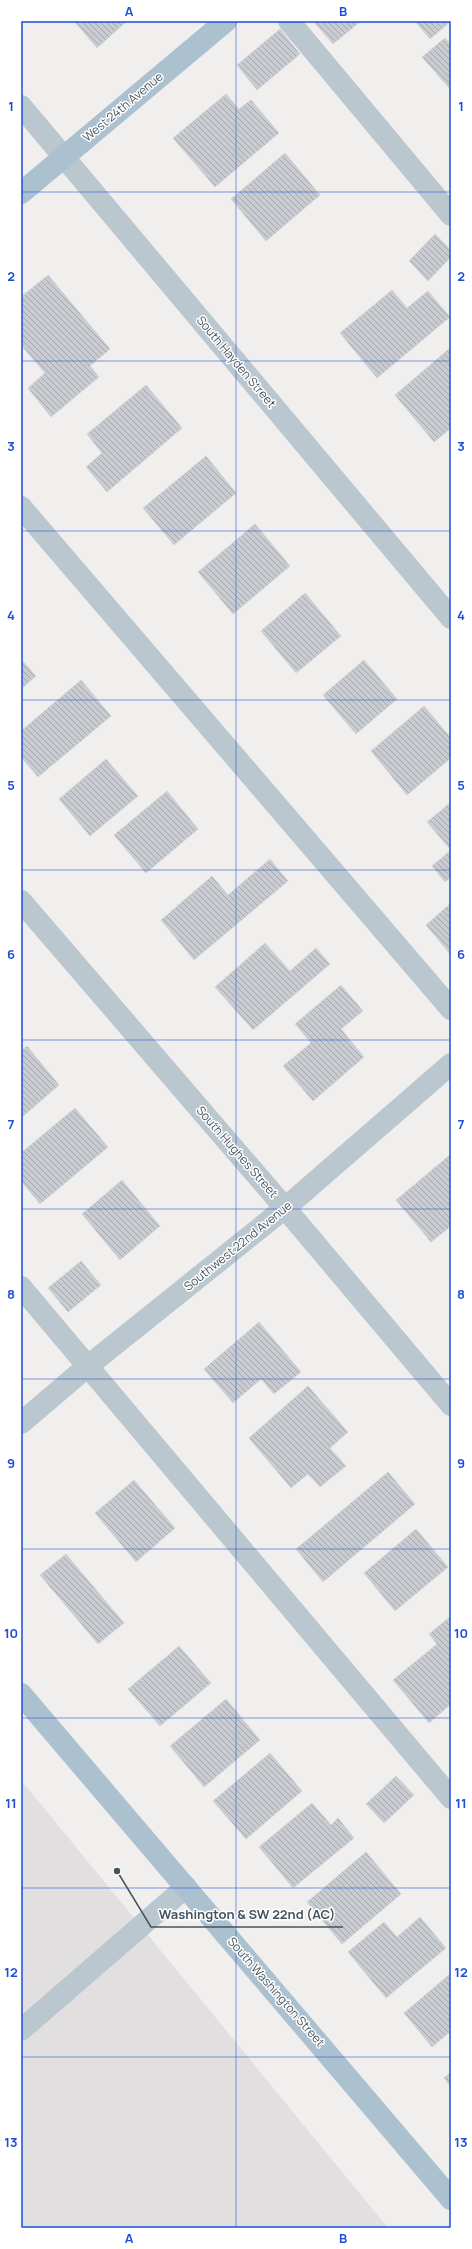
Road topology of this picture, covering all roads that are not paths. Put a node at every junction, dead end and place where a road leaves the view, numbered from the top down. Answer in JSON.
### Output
{"nodes":[{"id":1,"x":226,"y":21,"type":"edge"},
{"id":2,"x":289,"y":21,"type":"edge"},
{"id":3,"x":21,"y":106,"type":"edge"},
{"id":4,"x":64,"y":157,"type":"junction"},
{"id":5,"x":21,"y":193,"type":"edge"},
{"id":6,"x":451,"y":215,"type":"edge"},
{"id":7,"x":21,"y":507,"type":"edge"},
{"id":8,"x":451,"y":618,"type":"edge"},
{"id":9,"x":21,"y":901,"type":"edge"},
{"id":10,"x":451,"y":1008,"type":"edge"},
{"id":11,"x":451,"y":1064,"type":"edge"},
{"id":12,"x":285,"y":1208,"type":"junction"},
{"id":13,"x":21,"y":1287,"type":"edge"},
{"id":14,"x":88,"y":1366,"type":"junction"},
{"id":15,"x":451,"y":1405,"type":"edge"},
{"id":16,"x":21,"y":1423,"type":"edge"},
{"id":17,"x":21,"y":1694,"type":"edge"},
{"id":18,"x":451,"y":1798,"type":"edge"},
{"id":19,"x":186,"y":1887,"type":"junction"},
{"id":20,"x":21,"y":2030,"type":"edge"},
{"id":21,"x":451,"y":2199,"type":"edge"}],
"edges":[{"from":1,"to":4,"type":"main road","name":"West 24th Avenue"},
{"from":2,"to":6,"type":"street"},
{"from":3,"to":4,"type":"street","name":"South Hayden Street"},
{"from":4,"to":5,"type":"main road","name":"West 24th Avenue"},
{"from":4,"to":8,"type":"street","name":"South Hayden Street"},
{"from":7,"to":10,"type":"street"},
{"from":9,"to":12,"type":"street","name":"South Hughes Street"},
{"from":11,"to":12,"type":"street","name":"Southwest 22nd Avenue"},
{"from":12,"to":14,"type":"street","name":"Southwest 22nd Avenue"},
{"from":12,"to":15,"type":"street","name":"South Hughes Street"},
{"from":13,"to":14,"type":"street"},
{"from":14,"to":16,"type":"street","name":"Southwest 22nd Avenue"},
{"from":14,"to":18,"type":"street"},
{"from":17,"to":19,"type":"main road","name":"South Washington Street"},
{"from":19,"to":20,"type":"street"},
{"from":19,"to":21,"type":"main road","name":"South Washington Street"}]}
